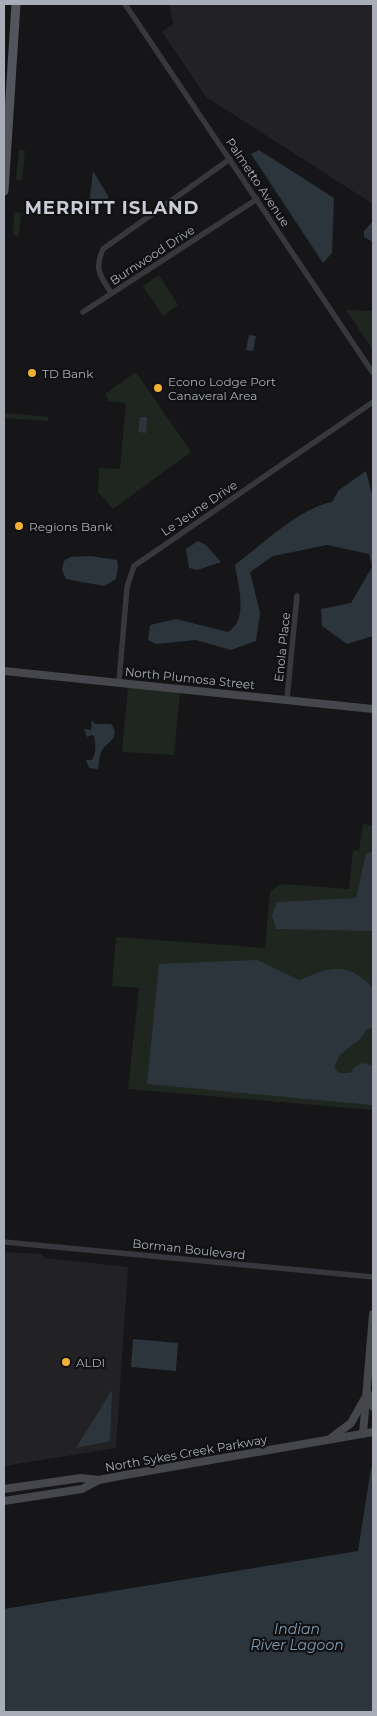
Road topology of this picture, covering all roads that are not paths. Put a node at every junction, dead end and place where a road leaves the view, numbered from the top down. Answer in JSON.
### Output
{"nodes":[{"id":1,"x":16,"y":4,"type":"edge"},
{"id":2,"x":125,"y":4,"type":"edge"},
{"id":3,"x":4,"y":95,"type":"edge"},
{"id":4,"x":9,"y":129,"type":"junction"},
{"id":5,"x":230,"y":159,"type":"junction"},
{"id":6,"x":4,"y":190,"type":"edge"},
{"id":7,"x":257,"y":199,"type":"junction"},
{"id":8,"x":111,"y":293,"type":"junction"},
{"id":9,"x":83,"y":312,"type":"dead end"},
{"id":10,"x":373,"y":373,"type":"edge"},
{"id":11,"x":373,"y":402,"type":"edge"},
{"id":12,"x":297,"y":596,"type":"dead end"},
{"id":13,"x":4,"y":671,"type":"edge"},
{"id":14,"x":119,"y":682,"type":"junction"},
{"id":15,"x":286,"y":699,"type":"junction"},
{"id":16,"x":373,"y":709,"type":"edge"},
{"id":17,"x":4,"y":1242,"type":"edge"},
{"id":18,"x":373,"y":1277,"type":"edge"},
{"id":19,"x":373,"y":1314,"type":"edge"},
{"id":20,"x":366,"y":1393,"type":"junction"},
{"id":21,"x":373,"y":1407,"type":"edge"},
{"id":22,"x":373,"y":1432,"type":"edge"},
{"id":23,"x":363,"y":1434,"type":"junction"},
{"id":24,"x":326,"y":1440,"type":"junction"},
{"id":25,"x":99,"y":1480,"type":"junction"},
{"id":26,"x":4,"y":1489,"type":"edge"},
{"id":27,"x":4,"y":1501,"type":"edge"}],
"edges":[{"from":1,"to":4,"type":"main road"},
{"from":2,"to":5,"type":"street","name":"Palmetto Avenue"},
{"from":3,"to":4,"type":"main road"},
{"from":4,"to":6,"type":"main road"},
{"from":5,"to":7,"type":"street","name":"Palmetto Avenue"},
{"from":5,"to":8,"type":"street"},
{"from":7,"to":8,"type":"street","name":"Burnwood Drive"},
{"from":7,"to":10,"type":"street","name":"Palmetto Avenue"},
{"from":8,"to":9,"type":"street","name":"Burnwood Drive"},
{"from":11,"to":14,"type":"street","name":"Le Jeune Drive"},
{"from":12,"to":15,"type":"street","name":"Enola Place"},
{"from":13,"to":14,"type":"street","name":"North Plumosa Street"},
{"from":14,"to":15,"type":"street","name":"North Plumosa Street"},
{"from":15,"to":16,"type":"street","name":"North Plumosa Street"},
{"from":17,"to":18,"type":"street","name":"Borman Boulevard"},
{"from":19,"to":20,"type":"street"},
{"from":20,"to":21,"type":"street"},
{"from":20,"to":23,"type":"street"},
{"from":20,"to":24,"type":"street"},
{"from":22,"to":23,"type":"street","name":"North Sykes Creek Parkway"},
{"from":23,"to":24,"type":"street","name":"North Sykes Creek Parkway"},
{"from":24,"to":25,"type":"street","name":"North Sykes Creek Parkway"},
{"from":25,"to":26,"type":"street"},
{"from":25,"to":27,"type":"street","name":"North Sykes Creek Parkway"}]}
